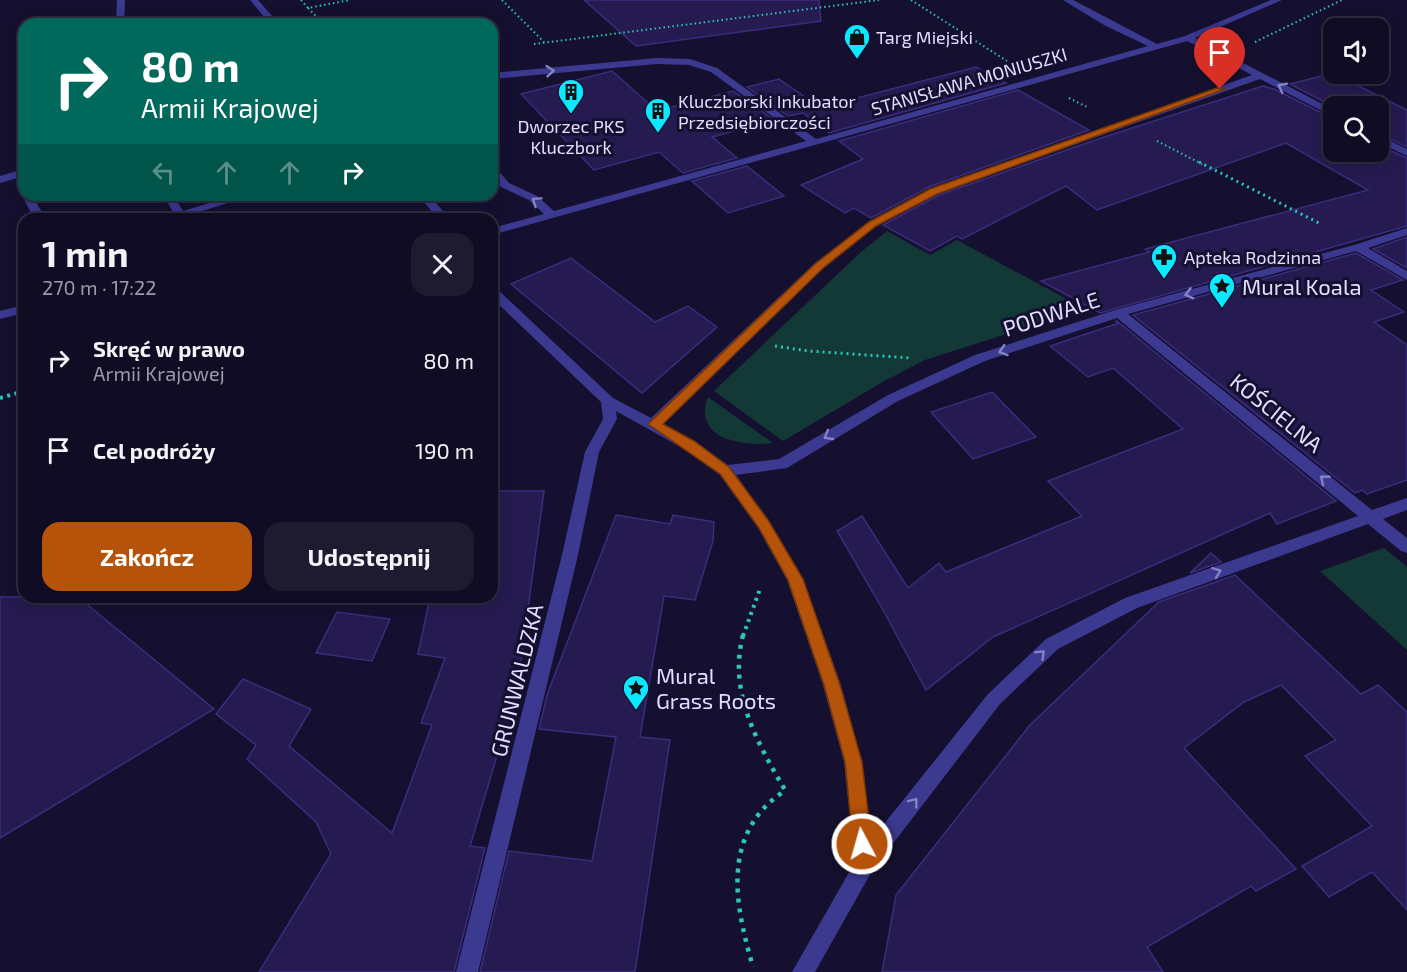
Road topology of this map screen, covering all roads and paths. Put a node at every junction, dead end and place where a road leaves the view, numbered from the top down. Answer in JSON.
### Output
{"nodes":[{"id":1,"x":121,"y":0,"type":"edge"},
{"id":2,"x":254,"y":0,"type":"edge"},
{"id":3,"x":301,"y":0,"type":"edge"},
{"id":4,"x":350,"y":0,"type":"edge"},
{"id":5,"x":502,"y":0,"type":"edge"},
{"id":6,"x":879,"y":0,"type":"edge"},
{"id":7,"x":911,"y":0,"type":"edge"},
{"id":8,"x":1067,"y":0,"type":"edge"},
{"id":9,"x":1278,"y":0,"type":"edge"},
{"id":10,"x":1342,"y":0,"type":"edge"},
{"id":11,"x":308,"y":8,"type":"junction"},
{"id":12,"x":120,"y":18,"type":"edge"},
{"id":13,"x":270,"y":18,"type":"edge"},
{"id":14,"x":318,"y":18,"type":"edge"},
{"id":15,"x":1188,"y":38,"type":"junction"},
{"id":16,"x":544,"y":42,"type":"junction"},
{"id":17,"x":534,"y":44,"type":"dead end"},
{"id":18,"x":1156,"y":47,"type":"junction"},
{"id":19,"x":1245,"y":47,"type":"dead end"},
{"id":20,"x":1016,"y":67,"type":"dead end"},
{"id":21,"x":498,"y":75,"type":"edge"},
{"id":22,"x":1259,"y":76,"type":"junction"},
{"id":23,"x":1066,"y":97,"type":"dead end"},
{"id":24,"x":1323,"y":108,"type":"edge"},
{"id":25,"x":1094,"y":110,"type":"dead end"},
{"id":26,"x":1151,"y":138,"type":"dead end"},
{"id":27,"x":814,"y":142,"type":"junction"},
{"id":28,"x":1389,"y":144,"type":"edge"},
{"id":29,"x":1407,"y":153,"type":"edge"},
{"id":30,"x":18,"y":174,"type":"edge"},
{"id":31,"x":498,"y":177,"type":"edge"},
{"id":32,"x":0,"y":180,"type":"edge"},
{"id":33,"x":228,"y":201,"type":"edge"},
{"id":34,"x":428,"y":201,"type":"edge"},
{"id":35,"x":187,"y":213,"type":"edge"},
{"id":36,"x":439,"y":213,"type":"edge"},
{"id":37,"x":552,"y":216,"type":"junction"},
{"id":38,"x":1319,"y":223,"type":"dead end"},
{"id":39,"x":498,"y":230,"type":"edge"},
{"id":40,"x":1407,"y":231,"type":"edge"},
{"id":41,"x":1358,"y":247,"type":"junction"},
{"id":42,"x":1407,"y":276,"type":"edge"},
{"id":43,"x":498,"y":297,"type":"edge"},
{"id":44,"x":18,"y":310,"type":"edge"},
{"id":45,"x":1119,"y":313,"type":"junction"},
{"id":46,"x":0,"y":315,"type":"edge"},
{"id":47,"x":769,"y":345,"type":"dead end"},
{"id":48,"x":921,"y":359,"type":"dead end"},
{"id":49,"x":18,"y":393,"type":"edge"},
{"id":50,"x":0,"y":398,"type":"edge"},
{"id":51,"x":608,"y":401,"type":"junction"},
{"id":52,"x":654,"y":424,"type":"junction"},
{"id":53,"x":725,"y":471,"type":"junction"},
{"id":54,"x":1407,"y":504,"type":"edge"},
{"id":55,"x":1370,"y":516,"type":"junction"},
{"id":56,"x":1407,"y":547,"type":"edge"},
{"id":57,"x":760,"y":589,"type":"dead end"},
{"id":58,"x":865,"y":864,"type":"junction"},
{"id":59,"x":753,"y":967,"type":"dead end"},
{"id":60,"x":467,"y":972,"type":"edge"},
{"id":61,"x":803,"y":972,"type":"edge"}],
"edges":[{"from":1,"to":12,"type":"street"},
{"from":2,"to":13,"type":"street"},
{"from":3,"to":11,"type":"path"},
{"from":4,"to":11,"type":"path"},
{"from":5,"to":16,"type":"path"},
{"from":6,"to":16,"type":"path"},
{"from":7,"to":20,"type":"path"},
{"from":8,"to":18,"type":"street"},
{"from":9,"to":15,"type":"street","name":"STANISŁAWA MONIUSZKI"},
{"from":10,"to":19,"type":"path"},
{"from":11,"to":14,"type":"path"},
{"from":15,"to":18,"type":"street","name":"STANISŁAWA MONIUSZKI"},
{"from":15,"to":22,"type":"street"},
{"from":16,"to":17,"type":"path"},
{"from":18,"to":27,"type":"street","name":"STANISŁAWA MONIUSZKI"},
{"from":21,"to":27,"type":"street","one_way":true},
{"from":24,"to":22,"type":"street","one_way":true},
{"from":22,"to":52,"type":"street"},
{"from":23,"to":25,"type":"path"},
{"from":26,"to":38,"type":"path"},
{"from":27,"to":37,"type":"street","name":"STANISŁAWA MONIUSZKI"},
{"from":28,"to":29,"type":"street"},
{"from":30,"to":32,"type":"street"},
{"from":37,"to":31,"type":"street","one_way":true},
{"from":33,"to":35,"type":"street"},
{"from":34,"to":36,"type":"street"},
{"from":37,"to":39,"type":"street","name":"STANISŁAWA MONIUSZKI"},
{"from":40,"to":41,"type":"street","name":"PODWALE"},
{"from":41,"to":42,"type":"street"},
{"from":41,"to":45,"type":"street","name":"PODWALE","one_way":true},
{"from":43,"to":51,"type":"street"},
{"from":44,"to":46,"type":"street"},
{"from":45,"to":53,"type":"street","name":"PODWALE","one_way":true},
{"from":55,"to":45,"type":"street","name":"KOŚCIELNA","one_way":true},
{"from":47,"to":48,"type":"path"},
{"from":49,"to":50,"type":"path"},
{"from":51,"to":52,"type":"street"},
{"from":51,"to":60,"type":"street","name":"GRUNWALDZKA"},
{"from":52,"to":53,"type":"street"},
{"from":53,"to":58,"type":"street"},
{"from":54,"to":55,"type":"street"},
{"from":55,"to":56,"type":"street","name":"KOŚCIELNA"},
{"from":58,"to":55,"type":"street","one_way":true},
{"from":57,"to":59,"type":"path"},
{"from":58,"to":61,"type":"street"}]}
